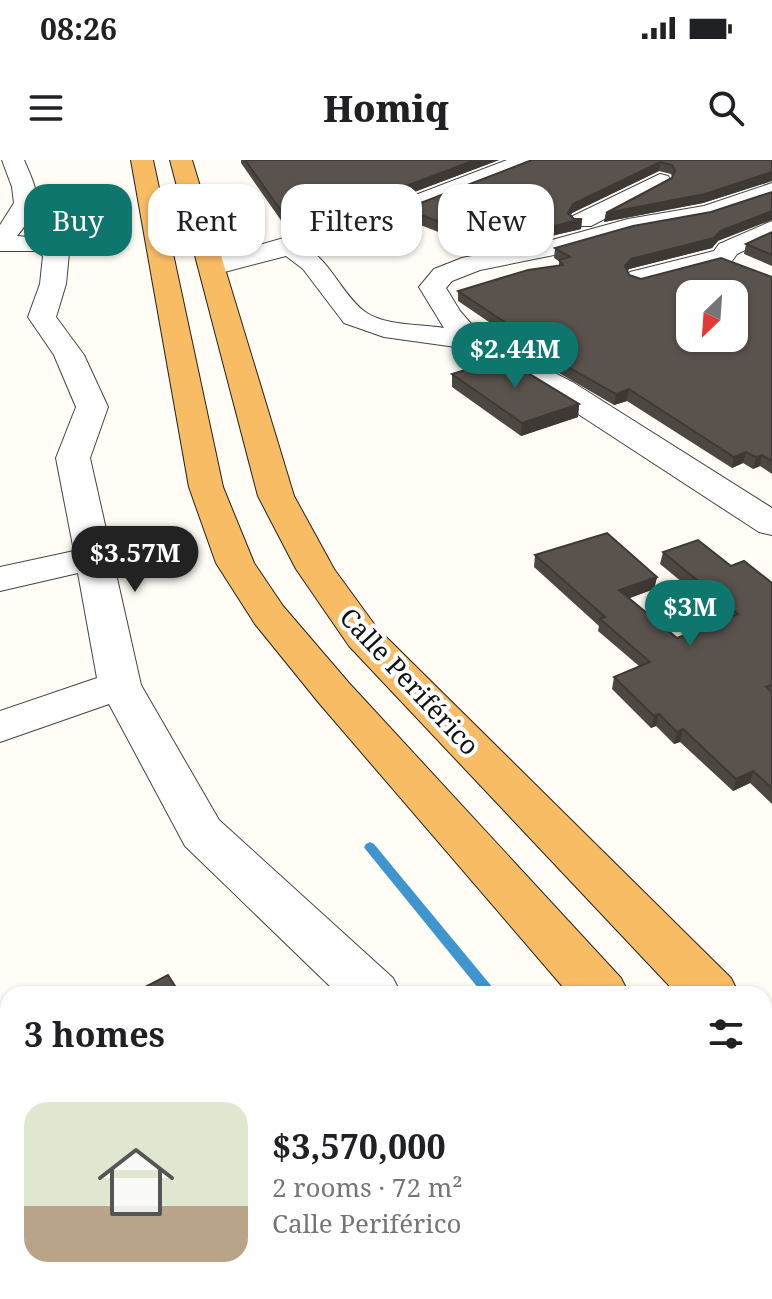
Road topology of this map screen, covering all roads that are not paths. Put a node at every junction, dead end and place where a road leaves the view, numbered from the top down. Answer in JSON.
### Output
{"nodes":[{"id":1,"x":13,"y":160,"type":"edge"},
{"id":2,"x":142,"y":160,"type":"edge"},
{"id":3,"x":181,"y":160,"type":"edge"},
{"id":4,"x":526,"y":160,"type":"edge"},
{"id":5,"x":660,"y":181,"type":"edge"},
{"id":6,"x":767,"y":183,"type":"edge"},
{"id":7,"x":422,"y":202,"type":"edge"},
{"id":8,"x":772,"y":228,"type":"edge"},
{"id":9,"x":554,"y":235,"type":"edge"},
{"id":10,"x":0,"y":241,"type":"edge"},
{"id":11,"x":554,"y":247,"type":"edge"},
{"id":12,"x":281,"y":251,"type":"edge"},
{"id":13,"x":303,"y":256,"type":"edge"},
{"id":14,"x":503,"y":256,"type":"edge"},
{"id":15,"x":213,"y":267,"type":"junction"},
{"id":16,"x":639,"y":278,"type":"edge"},
{"id":17,"x":470,"y":340,"type":"junction"},
{"id":18,"x":772,"y":524,"type":"edge"},
{"id":19,"x":95,"y":558,"type":"junction"},
{"id":20,"x":0,"y":579,"type":"edge"},
{"id":21,"x":120,"y":685,"type":"junction"},
{"id":22,"x":0,"y":727,"type":"edge"},
{"id":23,"x":365,"y":986,"type":"edge"},
{"id":24,"x":592,"y":986,"type":"edge"},
{"id":25,"x":704,"y":986,"type":"edge"}],
"edges":[{"from":1,"to":10,"type":"street"},
{"from":2,"to":24,"type":"highway"},
{"from":3,"to":15,"type":"highway","name":"Calle Periférico"},
{"from":4,"to":7,"type":"street"},
{"from":5,"to":9,"type":"street"},
{"from":6,"to":11,"type":"street"},
{"from":8,"to":16,"type":"street"},
{"from":10,"to":19,"type":"street"},
{"from":12,"to":15,"type":"street"},
{"from":13,"to":17,"type":"street"},
{"from":14,"to":17,"type":"street"},
{"from":15,"to":25,"type":"highway","name":"Calle Periférico"},
{"from":17,"to":18,"type":"street"},
{"from":19,"to":20,"type":"street"},
{"from":19,"to":21,"type":"street"},
{"from":21,"to":22,"type":"street"},
{"from":21,"to":23,"type":"street"}]}
